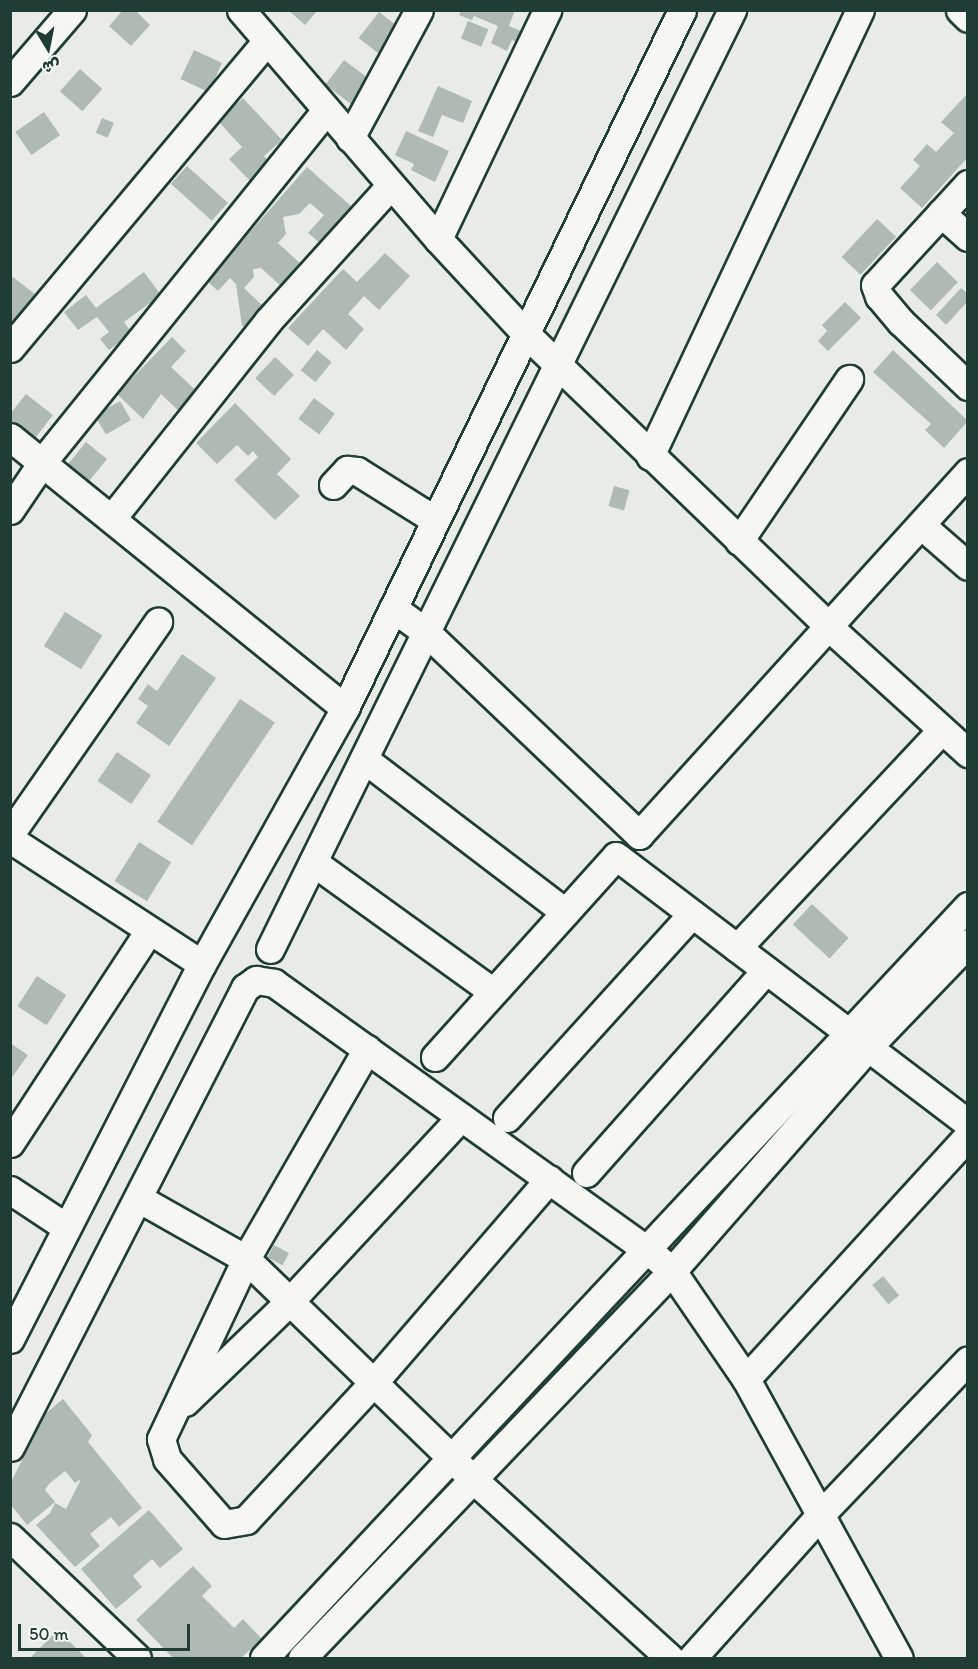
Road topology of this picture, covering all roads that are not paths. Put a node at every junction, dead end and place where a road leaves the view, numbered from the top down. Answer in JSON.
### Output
{"nodes":[{"id":1,"x":72,"y":10,"type":"edge"},
{"id":2,"x":241,"y":10,"type":"edge"},
{"id":3,"x":419,"y":10,"type":"edge"},
{"id":4,"x":547,"y":10,"type":"edge"},
{"id":5,"x":682,"y":10,"type":"edge"},
{"id":6,"x":732,"y":10,"type":"edge"},
{"id":7,"x":860,"y":10,"type":"edge"},
{"id":8,"x":960,"y":10,"type":"edge"},
{"id":9,"x":968,"y":18,"type":"edge"},
{"id":10,"x":267,"y":41,"type":"junction"},
{"id":11,"x":10,"y":82,"type":"edge"},
{"id":12,"x":326,"y":110,"type":"junction"},
{"id":13,"x":350,"y":138,"type":"junction"},
{"id":14,"x":968,"y":184,"type":"edge"},
{"id":15,"x":391,"y":185,"type":"junction"},
{"id":16,"x":941,"y":213,"type":"junction"},
{"id":17,"x":968,"y":237,"type":"edge"},
{"id":18,"x":438,"y":239,"type":"junction"},
{"id":19,"x":526,"y":334,"type":"junction"},
{"id":20,"x":10,"y":348,"type":"edge"},
{"id":21,"x":560,"y":366,"type":"junction"},
{"id":22,"x":849,"y":379,"type":"dead end"},
{"id":23,"x":968,"y":386,"type":"edge"},
{"id":24,"x":10,"y":437,"type":"edge"},
{"id":25,"x":650,"y":456,"type":"junction"},
{"id":26,"x":43,"y":461,"type":"junction"},
{"id":27,"x":968,"y":472,"type":"edge"},
{"id":28,"x":333,"y":485,"type":"dead end"},
{"id":29,"x":10,"y":510,"type":"edge"},
{"id":30,"x":112,"y":518,"type":"junction"},
{"id":31,"x":435,"y":520,"type":"junction"},
{"id":32,"x":921,"y":525,"type":"junction"},
{"id":33,"x":739,"y":541,"type":"junction"},
{"id":34,"x":968,"y":566,"type":"edge"},
{"id":35,"x":393,"y":608,"type":"junction"},
{"id":36,"x":158,"y":622,"type":"dead end"},
{"id":37,"x":829,"y":627,"type":"junction"},
{"id":38,"x":427,"y":633,"type":"junction"},
{"id":39,"x":345,"y":708,"type":"junction"},
{"id":40,"x":942,"y":730,"type":"junction"},
{"id":41,"x":968,"y":753,"type":"edge"},
{"id":42,"x":364,"y":759,"type":"junction"},
{"id":43,"x":10,"y":834,"type":"edge"},
{"id":44,"x":10,"y":839,"type":"edge"},
{"id":45,"x":313,"y":862,"type":"junction"},
{"id":46,"x":968,"y":906,"type":"edge"},
{"id":47,"x":564,"y":912,"type":"junction"},
{"id":48,"x":692,"y":914,"type":"junction"},
{"id":49,"x":148,"y":932,"type":"junction"},
{"id":50,"x":968,"y":943,"type":"edge"},
{"id":51,"x":737,"y":948,"type":"junction"},
{"id":52,"x":270,"y":949,"type":"dead end"},
{"id":53,"x":202,"y":964,"type":"junction"},
{"id":54,"x":766,"y":970,"type":"junction"},
{"id":55,"x":493,"y":992,"type":"junction"},
{"id":56,"x":858,"y":1040,"type":"junction"},
{"id":57,"x":367,"y":1049,"type":"junction"},
{"id":58,"x":435,"y":1057,"type":"dead end"},
{"id":59,"x":461,"y":1117,"type":"junction"},
{"id":60,"x":507,"y":1118,"type":"dead end"},
{"id":61,"x":968,"y":1123,"type":"edge"},
{"id":62,"x":968,"y":1136,"type":"edge"},
{"id":63,"x":10,"y":1143,"type":"edge"},
{"id":64,"x":586,"y":1173,"type":"dead end"},
{"id":65,"x":549,"y":1179,"type":"junction"},
{"id":66,"x":10,"y":1190,"type":"edge"},
{"id":67,"x":138,"y":1198,"type":"junction"},
{"id":68,"x":66,"y":1227,"type":"junction"},
{"id":69,"x":649,"y":1251,"type":"junction"},
{"id":70,"x":246,"y":1259,"type":"junction"},
{"id":71,"x":672,"y":1271,"type":"junction"},
{"id":72,"x":290,"y":1301,"type":"junction"},
{"id":73,"x":10,"y":1339,"type":"edge"},
{"id":74,"x":968,"y":1360,"type":"edge"},
{"id":75,"x":746,"y":1379,"type":"junction"},
{"id":76,"x":374,"y":1382,"type":"junction"},
{"id":77,"x":173,"y":1413,"type":"junction"},
{"id":78,"x":10,"y":1447,"type":"edge"},
{"id":79,"x":452,"y":1459,"type":"junction"},
{"id":80,"x":473,"y":1479,"type":"junction"},
{"id":81,"x":822,"y":1513,"type":"junction"},
{"id":82,"x":10,"y":1537,"type":"edge"},
{"id":83,"x":137,"y":1659,"type":"edge"},
{"id":84,"x":264,"y":1659,"type":"edge"},
{"id":85,"x":302,"y":1659,"type":"edge"},
{"id":86,"x":670,"y":1659,"type":"edge"},
{"id":87,"x":692,"y":1659,"type":"edge"},
{"id":88,"x":899,"y":1659,"type":"edge"}],
"edges":[{"from":1,"to":11,"type":"street"},
{"from":2,"to":10,"type":"street"},
{"from":3,"to":13,"type":"street"},
{"from":4,"to":18,"type":"street"},
{"from":5,"to":19,"type":"street"},
{"from":6,"to":21,"type":"street"},
{"from":7,"to":25,"type":"street"},
{"from":8,"to":9,"type":"street"},
{"from":10,"to":12,"type":"street"},
{"from":10,"to":20,"type":"street"},
{"from":12,"to":13,"type":"street"},
{"from":12,"to":26,"type":"street"},
{"from":13,"to":15,"type":"street"},
{"from":14,"to":16,"type":"street"},
{"from":15,"to":18,"type":"street"},
{"from":15,"to":30,"type":"street"},
{"from":16,"to":17,"type":"street"},
{"from":16,"to":23,"type":"street"},
{"from":18,"to":19,"type":"street"},
{"from":19,"to":21,"type":"street"},
{"from":19,"to":31,"type":"street"},
{"from":21,"to":25,"type":"street"},
{"from":21,"to":38,"type":"street"},
{"from":22,"to":33,"type":"street"},
{"from":24,"to":26,"type":"street"},
{"from":25,"to":33,"type":"street"},
{"from":26,"to":29,"type":"street"},
{"from":26,"to":30,"type":"street"},
{"from":27,"to":32,"type":"street"},
{"from":28,"to":31,"type":"street"},
{"from":30,"to":39,"type":"street"},
{"from":31,"to":35,"type":"street"},
{"from":32,"to":34,"type":"street"},
{"from":32,"to":37,"type":"street"},
{"from":33,"to":37,"type":"street"},
{"from":35,"to":38,"type":"street"},
{"from":35,"to":39,"type":"street"},
{"from":36,"to":43,"type":"street"},
{"from":37,"to":38,"type":"street"},
{"from":37,"to":40,"type":"street"},
{"from":38,"to":42,"type":"street"},
{"from":39,"to":53,"type":"street"},
{"from":40,"to":41,"type":"street"},
{"from":40,"to":51,"type":"street"},
{"from":42,"to":45,"type":"street"},
{"from":42,"to":47,"type":"street"},
{"from":44,"to":49,"type":"street"},
{"from":45,"to":52,"type":"street"},
{"from":45,"to":55,"type":"street"},
{"from":46,"to":56,"type":"street"},
{"from":47,"to":48,"type":"street"},
{"from":47,"to":55,"type":"street"},
{"from":48,"to":51,"type":"street"},
{"from":48,"to":60,"type":"street"},
{"from":49,"to":53,"type":"street"},
{"from":49,"to":63,"type":"street"},
{"from":50,"to":56,"type":"street"},
{"from":51,"to":54,"type":"street"},
{"from":53,"to":68,"type":"street"},
{"from":54,"to":56,"type":"street"},
{"from":54,"to":64,"type":"street"},
{"from":55,"to":58,"type":"street"},
{"from":56,"to":61,"type":"street"},
{"from":56,"to":69,"type":"street"},
{"from":56,"to":71,"type":"street"},
{"from":57,"to":59,"type":"street"},
{"from":57,"to":67,"type":"street"},
{"from":57,"to":70,"type":"street"},
{"from":59,"to":65,"type":"street"},
{"from":59,"to":72,"type":"street"},
{"from":62,"to":75,"type":"street"},
{"from":65,"to":69,"type":"street"},
{"from":65,"to":76,"type":"street"},
{"from":66,"to":68,"type":"street"},
{"from":67,"to":70,"type":"street"},
{"from":67,"to":78,"type":"street"},
{"from":68,"to":73,"type":"street"},
{"from":69,"to":71,"type":"street"},
{"from":69,"to":79,"type":"street"},
{"from":70,"to":72,"type":"street"},
{"from":70,"to":77,"type":"street"},
{"from":71,"to":75,"type":"street"},
{"from":71,"to":80,"type":"street"},
{"from":72,"to":76,"type":"street"},
{"from":72,"to":77,"type":"street"},
{"from":74,"to":81,"type":"street"},
{"from":75,"to":81,"type":"street"},
{"from":76,"to":77,"type":"street"},
{"from":76,"to":79,"type":"street"},
{"from":79,"to":80,"type":"street"},
{"from":79,"to":84,"type":"street"},
{"from":80,"to":85,"type":"street"},
{"from":80,"to":86,"type":"street"},
{"from":81,"to":87,"type":"street"},
{"from":81,"to":88,"type":"street"},
{"from":82,"to":83,"type":"street"}]}
